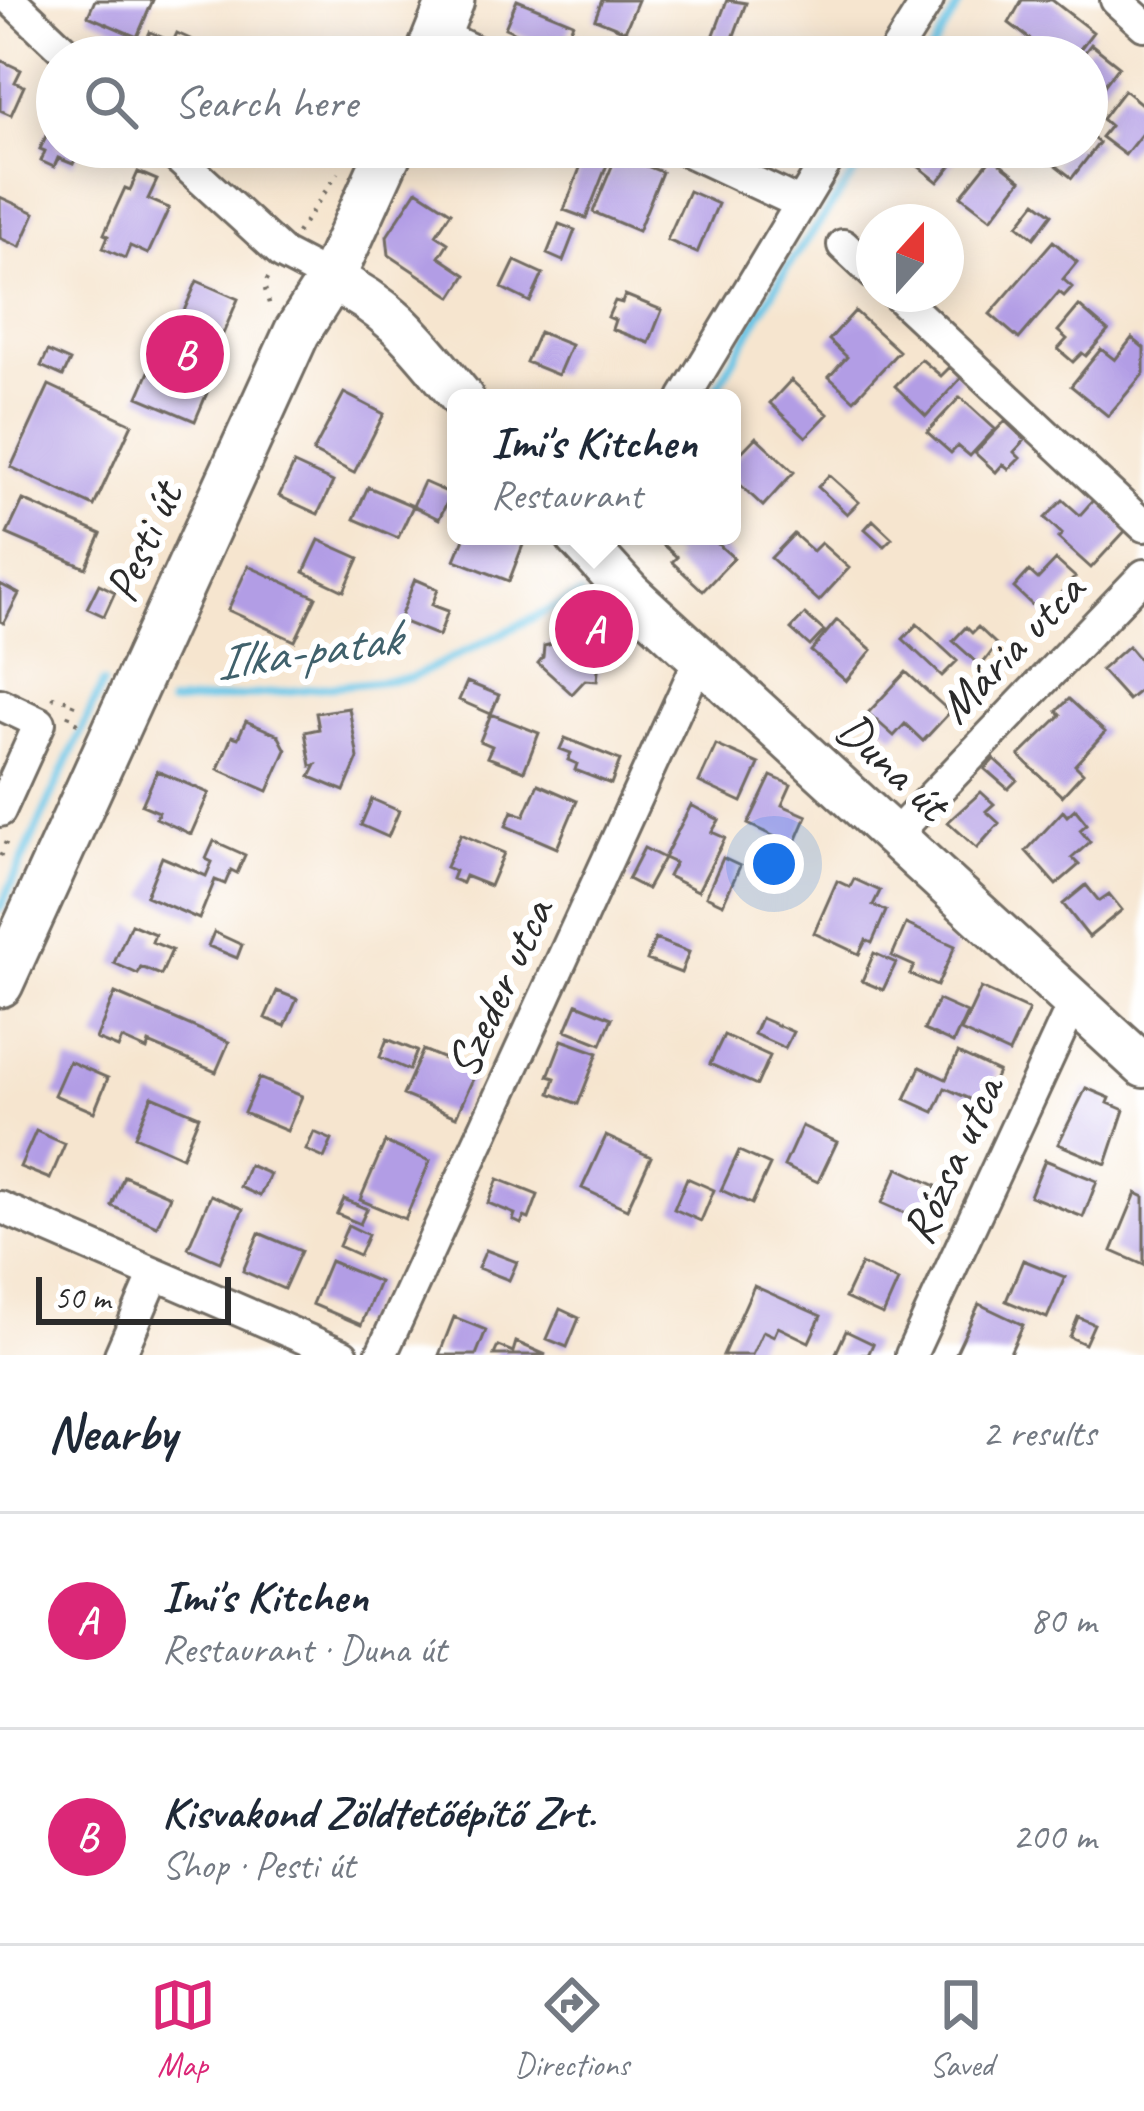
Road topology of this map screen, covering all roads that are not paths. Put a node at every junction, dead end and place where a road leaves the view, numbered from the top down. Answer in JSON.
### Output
{"nodes":[{"id":1,"x":11,"y":0,"type":"edge"},
{"id":2,"x":928,"y":0,"type":"edge"},
{"id":3,"x":1116,"y":0,"type":"edge"},
{"id":4,"x":1144,"y":25,"type":"edge"},
{"id":5,"x":49,"y":36,"type":"edge"},
{"id":6,"x":905,"y":36,"type":"edge"},
{"id":7,"x":189,"y":168,"type":"edge"},
{"id":8,"x":381,"y":168,"type":"edge"},
{"id":9,"x":724,"y":168,"type":"edge"},
{"id":10,"x":822,"y":168,"type":"edge"},
{"id":11,"x":799,"y":203,"type":"junction"},
{"id":12,"x":843,"y":245,"type":"dead end"},
{"id":13,"x":856,"y":257,"type":"edge"},
{"id":14,"x":331,"y":279,"type":"junction"},
{"id":15,"x":915,"y":312,"type":"edge"},
{"id":16,"x":455,"y":389,"type":"edge"},
{"id":17,"x":689,"y":389,"type":"edge"},
{"id":18,"x":1144,"y":526,"type":"edge"},
{"id":19,"x":601,"y":557,"type":"edge"},
{"id":20,"x":1144,"y":575,"type":"edge"},
{"id":21,"x":700,"y":658,"type":"junction"},
{"id":22,"x":0,"y":704,"type":"edge"},
{"id":23,"x":0,"y":811,"type":"edge"},
{"id":24,"x":894,"y":836,"type":"junction"},
{"id":25,"x":0,"y":984,"type":"edge"},
{"id":26,"x":1074,"y":1002,"type":"junction"},
{"id":27,"x":1144,"y":1066,"type":"edge"},
{"id":28,"x":0,"y":1207,"type":"edge"},
{"id":29,"x":155,"y":1274,"type":"junction"},
{"id":30,"x":120,"y":1355,"type":"edge"},
{"id":31,"x":343,"y":1355,"type":"edge"},
{"id":32,"x":381,"y":1355,"type":"edge"},
{"id":33,"x":911,"y":1355,"type":"edge"}],
"edges":[{"from":1,"to":5,"type":"street"},
{"from":2,"to":6,"type":"street"},
{"from":3,"to":4,"type":"street"},
{"from":7,"to":14,"type":"street"},
{"from":8,"to":14,"type":"main road","name":"Pesti út"},
{"from":9,"to":11,"type":"street"},
{"from":10,"to":11,"type":"street"},
{"from":11,"to":17,"type":"street"},
{"from":12,"to":13,"type":"street"},
{"from":14,"to":16,"type":"street"},
{"from":14,"to":25,"type":"main road","name":"Pesti út"},
{"from":15,"to":18,"type":"street"},
{"from":19,"to":21,"type":"street","name":"Duna út"},
{"from":20,"to":24,"type":"street","name":"Mária utca"},
{"from":21,"to":24,"type":"street","name":"Duna út"},
{"from":21,"to":32,"type":"street","name":"Szeder utca"},
{"from":22,"to":23,"type":"street"},
{"from":24,"to":26,"type":"street","name":"Duna út"},
{"from":26,"to":27,"type":"street","name":"Duna út"},
{"from":26,"to":33,"type":"street","name":"Rózsa utca"},
{"from":28,"to":29,"type":"street"},
{"from":29,"to":30,"type":"street"},
{"from":29,"to":31,"type":"street"}]}
